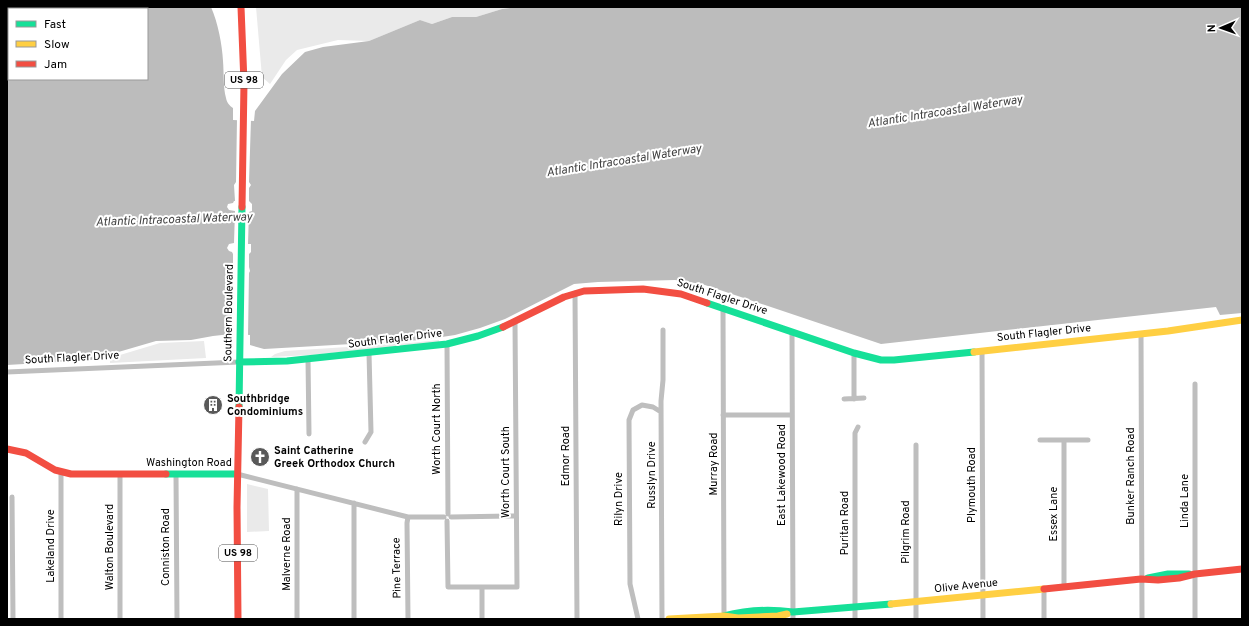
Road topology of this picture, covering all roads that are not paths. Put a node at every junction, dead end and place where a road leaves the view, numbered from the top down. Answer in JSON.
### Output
{"nodes":[{"id":1,"x":241,"y":7,"type":"edge"},
{"id":2,"x":576,"y":293,"type":"junction"},
{"id":3,"x":723,"y":308,"type":"junction"},
{"id":4,"x":1242,"y":320,"type":"edge"},
{"id":5,"x":515,"y":322,"type":"junction"},
{"id":6,"x":663,"y":330,"type":"dead end"},
{"id":7,"x":792,"y":332,"type":"junction"},
{"id":8,"x":1141,"y":334,"type":"junction"},
{"id":9,"x":447,"y":344,"type":"junction"},
{"id":10,"x":982,"y":351,"type":"junction"},
{"id":11,"x":369,"y":353,"type":"junction"},
{"id":12,"x":854,"y":353,"type":"junction"},
{"id":13,"x":308,"y":359,"type":"junction"},
{"id":14,"x":239,"y":362,"type":"junction"},
{"id":15,"x":7,"y":372,"type":"edge"},
{"id":16,"x":1195,"y":384,"type":"dead end"},
{"id":17,"x":854,"y":398,"type":"junction"},
{"id":18,"x":864,"y":398,"type":"dead end"},
{"id":19,"x":844,"y":399,"type":"dead end"},
{"id":20,"x":661,"y":412,"type":"junction"},
{"id":21,"x":723,"y":415,"type":"junction"},
{"id":22,"x":792,"y":415,"type":"junction"},
{"id":23,"x":858,"y":427,"type":"dead end"},
{"id":24,"x":309,"y":434,"type":"dead end"},
{"id":25,"x":1040,"y":440,"type":"dead end"},
{"id":26,"x":1064,"y":440,"type":"junction"},
{"id":27,"x":1088,"y":440,"type":"dead end"},
{"id":28,"x":365,"y":442,"type":"dead end"},
{"id":29,"x":916,"y":445,"type":"dead end"},
{"id":30,"x":7,"y":449,"type":"edge"},
{"id":31,"x":62,"y":473,"type":"junction"},
{"id":32,"x":120,"y":474,"type":"junction"},
{"id":33,"x":176,"y":474,"type":"junction"},
{"id":34,"x":237,"y":474,"type":"junction"},
{"id":35,"x":297,"y":489,"type":"junction"},
{"id":36,"x":12,"y":497,"type":"dead end"},
{"id":37,"x":354,"y":503,"type":"junction"},
{"id":38,"x":516,"y":516,"type":"junction"},
{"id":39,"x":408,"y":517,"type":"junction"},
{"id":40,"x":448,"y":517,"type":"junction"},
{"id":41,"x":1242,"y":569,"type":"edge"},
{"id":42,"x":1195,"y":574,"type":"junction"},
{"id":43,"x":1142,"y":579,"type":"junction"},
{"id":44,"x":482,"y":587,"type":"junction"},
{"id":45,"x":1064,"y":587,"type":"junction"},
{"id":46,"x":1044,"y":590,"type":"junction"},
{"id":47,"x":983,"y":596,"type":"junction"},
{"id":48,"x":916,"y":602,"type":"junction"},
{"id":49,"x":855,"y":608,"type":"junction"},
{"id":50,"x":793,"y":616,"type":"edge"},
{"id":51,"x":724,"y":617,"type":"edge"},
{"id":52,"x":13,"y":619,"type":"edge"},
{"id":53,"x":61,"y":619,"type":"edge"},
{"id":54,"x":120,"y":619,"type":"edge"},
{"id":55,"x":177,"y":619,"type":"edge"},
{"id":56,"x":238,"y":619,"type":"edge"},
{"id":57,"x":297,"y":619,"type":"edge"},
{"id":58,"x":354,"y":619,"type":"edge"},
{"id":59,"x":408,"y":619,"type":"edge"},
{"id":60,"x":482,"y":619,"type":"edge"},
{"id":61,"x":577,"y":619,"type":"edge"},
{"id":62,"x":638,"y":619,"type":"edge"},
{"id":63,"x":662,"y":619,"type":"edge"},
{"id":64,"x":669,"y":619,"type":"edge"},
{"id":65,"x":855,"y":619,"type":"edge"},
{"id":66,"x":916,"y":619,"type":"edge"},
{"id":67,"x":983,"y":619,"type":"edge"},
{"id":68,"x":1044,"y":619,"type":"edge"},
{"id":69,"x":1142,"y":619,"type":"edge"},
{"id":70,"x":1195,"y":619,"type":"edge"}],
"edges":[{"from":1,"to":14,"type":"street","name":"Southern Boulevard","number":"US 98"},
{"from":2,"to":3,"type":"street","name":"South Flagler Drive"},
{"from":2,"to":5,"type":"street","name":"South Flagler Drive"},
{"from":2,"to":61,"type":"street","name":"Edmor Road"},
{"from":3,"to":7,"type":"street","name":"South Flagler Drive"},
{"from":3,"to":21,"type":"street","name":"Murray Road"},
{"from":4,"to":8,"type":"street","name":"South Flagler Drive"},
{"from":5,"to":9,"type":"street","name":"South Flagler Drive"},
{"from":5,"to":38,"type":"street","name":"Worth Court South"},
{"from":6,"to":20,"type":"street","name":"Russlyn Drive"},
{"from":7,"to":12,"type":"street","name":"South Flagler Drive"},
{"from":7,"to":22,"type":"street","name":"East Lakewood Road"},
{"from":8,"to":10,"type":"street","name":"South Flagler Drive"},
{"from":8,"to":43,"type":"street","name":"Bunker Ranch Road"},
{"from":9,"to":11,"type":"street","name":"South Flagler Drive"},
{"from":9,"to":40,"type":"street","name":"Worth Court North"},
{"from":10,"to":12,"type":"street","name":"South Flagler Drive"},
{"from":10,"to":47,"type":"street","name":"Plymouth Road"},
{"from":11,"to":13,"type":"street","name":"South Flagler Drive"},
{"from":11,"to":28,"type":"street"},
{"from":12,"to":17,"type":"street"},
{"from":13,"to":14,"type":"street","name":"South Flagler Drive"},
{"from":13,"to":24,"type":"street"},
{"from":14,"to":15,"type":"street","name":"South Flagler Drive"},
{"from":14,"to":34,"type":"street","name":"Southern Boulevard","number":"US 98"},
{"from":16,"to":42,"type":"street","name":"Linda Lane"},
{"from":17,"to":18,"type":"street"},
{"from":17,"to":19,"type":"street"},
{"from":20,"to":62,"type":"street","name":"Rilyn Drive"},
{"from":20,"to":63,"type":"street","name":"Russlyn Drive"},
{"from":21,"to":22,"type":"street"},
{"from":21,"to":51,"type":"street","name":"Murray Road"},
{"from":22,"to":50,"type":"street","name":"East Lakewood Road"},
{"from":23,"to":49,"type":"street","name":"Puritan Road"},
{"from":25,"to":26,"type":"street"},
{"from":26,"to":27,"type":"street"},
{"from":26,"to":45,"type":"street","name":"Essex Lane"},
{"from":29,"to":48,"type":"street","name":"Pilgrim Road"},
{"from":30,"to":31,"type":"street","name":"Washington Road"},
{"from":31,"to":32,"type":"street","name":"Washington Road"},
{"from":31,"to":53,"type":"street","name":"Lakeland Drive"},
{"from":32,"to":33,"type":"street","name":"Washington Road"},
{"from":32,"to":54,"type":"street","name":"Walton Boulevard"},
{"from":33,"to":34,"type":"street","name":"Washington Road"},
{"from":33,"to":55,"type":"street","name":"Conniston Road"},
{"from":34,"to":35,"type":"street","name":"Washington Road"},
{"from":34,"to":56,"type":"street","name":"Southern Boulevard","number":"US 98"},
{"from":35,"to":37,"type":"street","name":"Washington Road"},
{"from":35,"to":57,"type":"street","name":"Malverne Road"},
{"from":36,"to":52,"type":"street"},
{"from":37,"to":39,"type":"street","name":"Washington Road"},
{"from":37,"to":58,"type":"street"},
{"from":38,"to":40,"type":"street","name":"Washington Road"},
{"from":38,"to":44,"type":"street","name":"Worth Court South"},
{"from":39,"to":40,"type":"street","name":"Washington Road"},
{"from":39,"to":59,"type":"street","name":"Pine Terrace"},
{"from":40,"to":44,"type":"street","name":"Worth Court North"},
{"from":41,"to":42,"type":"street","name":"Olive Avenue"},
{"from":42,"to":43,"type":"street","name":"Olive Avenue"},
{"from":42,"to":70,"type":"street","name":"Linda Lane"},
{"from":43,"to":45,"type":"street","name":"Olive Avenue"},
{"from":43,"to":69,"type":"street","name":"Bunker Ranch Road"},
{"from":44,"to":60,"type":"street"},
{"from":45,"to":46,"type":"street","name":"Olive Avenue"},
{"from":46,"to":47,"type":"street","name":"Olive Avenue"},
{"from":46,"to":68,"type":"street"},
{"from":47,"to":48,"type":"street","name":"Olive Avenue"},
{"from":47,"to":67,"type":"street","name":"Plymouth Road"},
{"from":48,"to":49,"type":"street","name":"Olive Avenue"},
{"from":48,"to":66,"type":"street","name":"Pilgrim Road"},
{"from":49,"to":50,"type":"street","name":"Olive Avenue"},
{"from":49,"to":65,"type":"street","name":"Puritan Road"},
{"from":50,"to":51,"type":"street","name":"Olive Avenue"},
{"from":51,"to":64,"type":"street","name":"Olive Avenue"}]}
